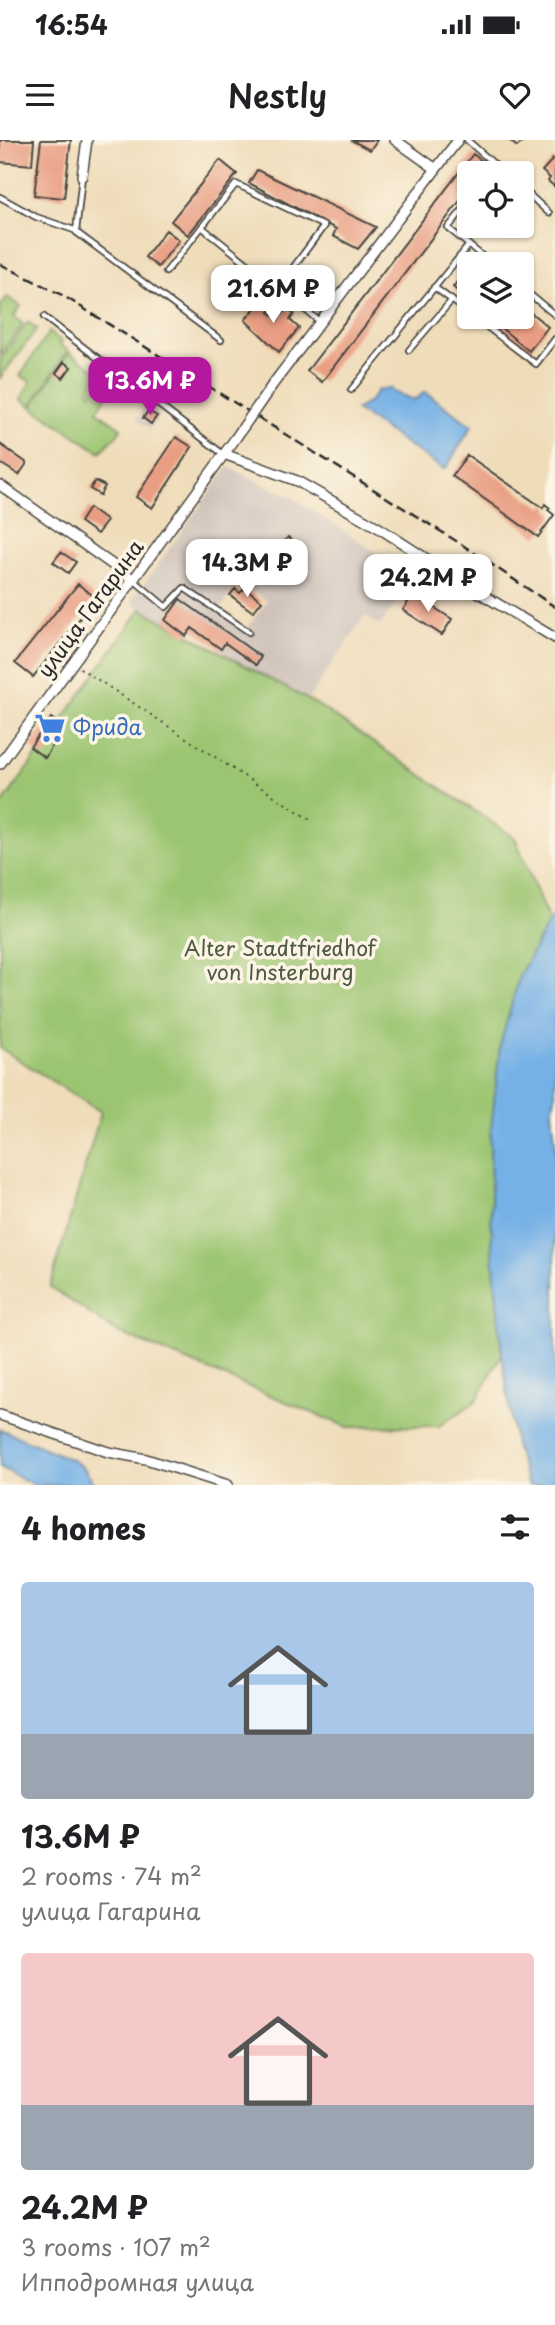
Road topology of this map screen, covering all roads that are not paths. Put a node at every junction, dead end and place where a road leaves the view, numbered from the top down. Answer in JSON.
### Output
{"nodes":[{"id":1,"x":87,"y":140,"type":"edge"},
{"id":2,"x":395,"y":140,"type":"edge"},
{"id":3,"x":458,"y":140,"type":"edge"},
{"id":4,"x":467,"y":140,"type":"edge"},
{"id":5,"x":491,"y":161,"type":"edge"},
{"id":6,"x":436,"y":169,"type":"junction"},
{"id":7,"x":82,"y":176,"type":"joint"},
{"id":8,"x":0,"y":197,"type":"edge"},
{"id":9,"x":534,"y":199,"type":"edge"},
{"id":10,"x":549,"y":213,"type":"dead end"},
{"id":11,"x":457,"y":217,"type":"edge"},
{"id":12,"x":203,"y":228,"type":"junction"},
{"id":13,"x":76,"y":231,"type":"junction"},
{"id":14,"x":457,"y":236,"type":"edge"},
{"id":15,"x":460,"y":238,"type":"edge"},
{"id":16,"x":468,"y":245,"type":"junction"},
{"id":17,"x":477,"y":252,"type":"edge"},
{"id":18,"x":166,"y":272,"type":"dead end"},
{"id":19,"x":434,"y":287,"type":"junction"},
{"id":20,"x":278,"y":288,"type":"junction"},
{"id":21,"x":534,"y":298,"type":"edge"},
{"id":22,"x":452,"y":300,"type":"junction"},
{"id":23,"x":457,"y":304,"type":"edge"},
{"id":24,"x":555,"y":315,"type":"edge"},
{"id":25,"x":44,"y":317,"type":"dead end"},
{"id":26,"x":319,"y":321,"type":"junction"},
{"id":27,"x":490,"y":329,"type":"edge"},
{"id":28,"x":555,"y":339,"type":"edge"},
{"id":29,"x":221,"y":340,"type":"dead end"},
{"id":30,"x":409,"y":349,"type":"dead end"},
{"id":31,"x":351,"y":390,"type":"dead end"},
{"id":32,"x":224,"y":454,"type":"junction"},
{"id":33,"x":0,"y":485,"type":"edge"},
{"id":34,"x":134,"y":580,"type":"junction"},
{"id":35,"x":249,"y":632,"type":"dead end"},
{"id":36,"x":555,"y":638,"type":"edge"},
{"id":37,"x":0,"y":764,"type":"edge"},
{"id":38,"x":0,"y":1415,"type":"edge"},
{"id":39,"x":228,"y":1485,"type":"edge"}],
"edges":[{"from":1,"to":7,"type":"street"},
{"from":2,"to":6,"type":"street"},
{"from":3,"to":6,"type":"street"},
{"from":4,"to":5,"type":"lane"},
{"from":6,"to":26,"type":"street"},
{"from":7,"to":13,"type":"lane"},
{"from":8,"to":13,"type":"lane"},
{"from":9,"to":10,"type":"lane"},
{"from":11,"to":14,"type":"lane"},
{"from":12,"to":18,"type":"lane"},
{"from":12,"to":20,"type":"lane"},
{"from":12,"to":20,"type":"lane"},
{"from":13,"to":29,"type":"lane"},
{"from":15,"to":16,"type":"lane"},
{"from":16,"to":17,"type":"lane"},
{"from":16,"to":19,"type":"lane"},
{"from":19,"to":22,"type":"lane"},
{"from":19,"to":31,"type":"lane"},
{"from":20,"to":26,"type":"lane"},
{"from":21,"to":24,"type":"lane"},
{"from":22,"to":23,"type":"lane"},
{"from":22,"to":30,"type":"lane"},
{"from":25,"to":32,"type":"lane"},
{"from":26,"to":32,"type":"street","name":"улица Гагарина","bridge":true},
{"from":27,"to":28,"type":"lane"},
{"from":32,"to":34,"type":"street","name":"улица Гагарина"},
{"from":32,"to":36,"type":"street"},
{"from":33,"to":34,"type":"street"},
{"from":34,"to":35,"type":"lane"},
{"from":34,"to":37,"type":"street","name":"улица Гагарина"},
{"from":38,"to":39,"type":"street"}]}
